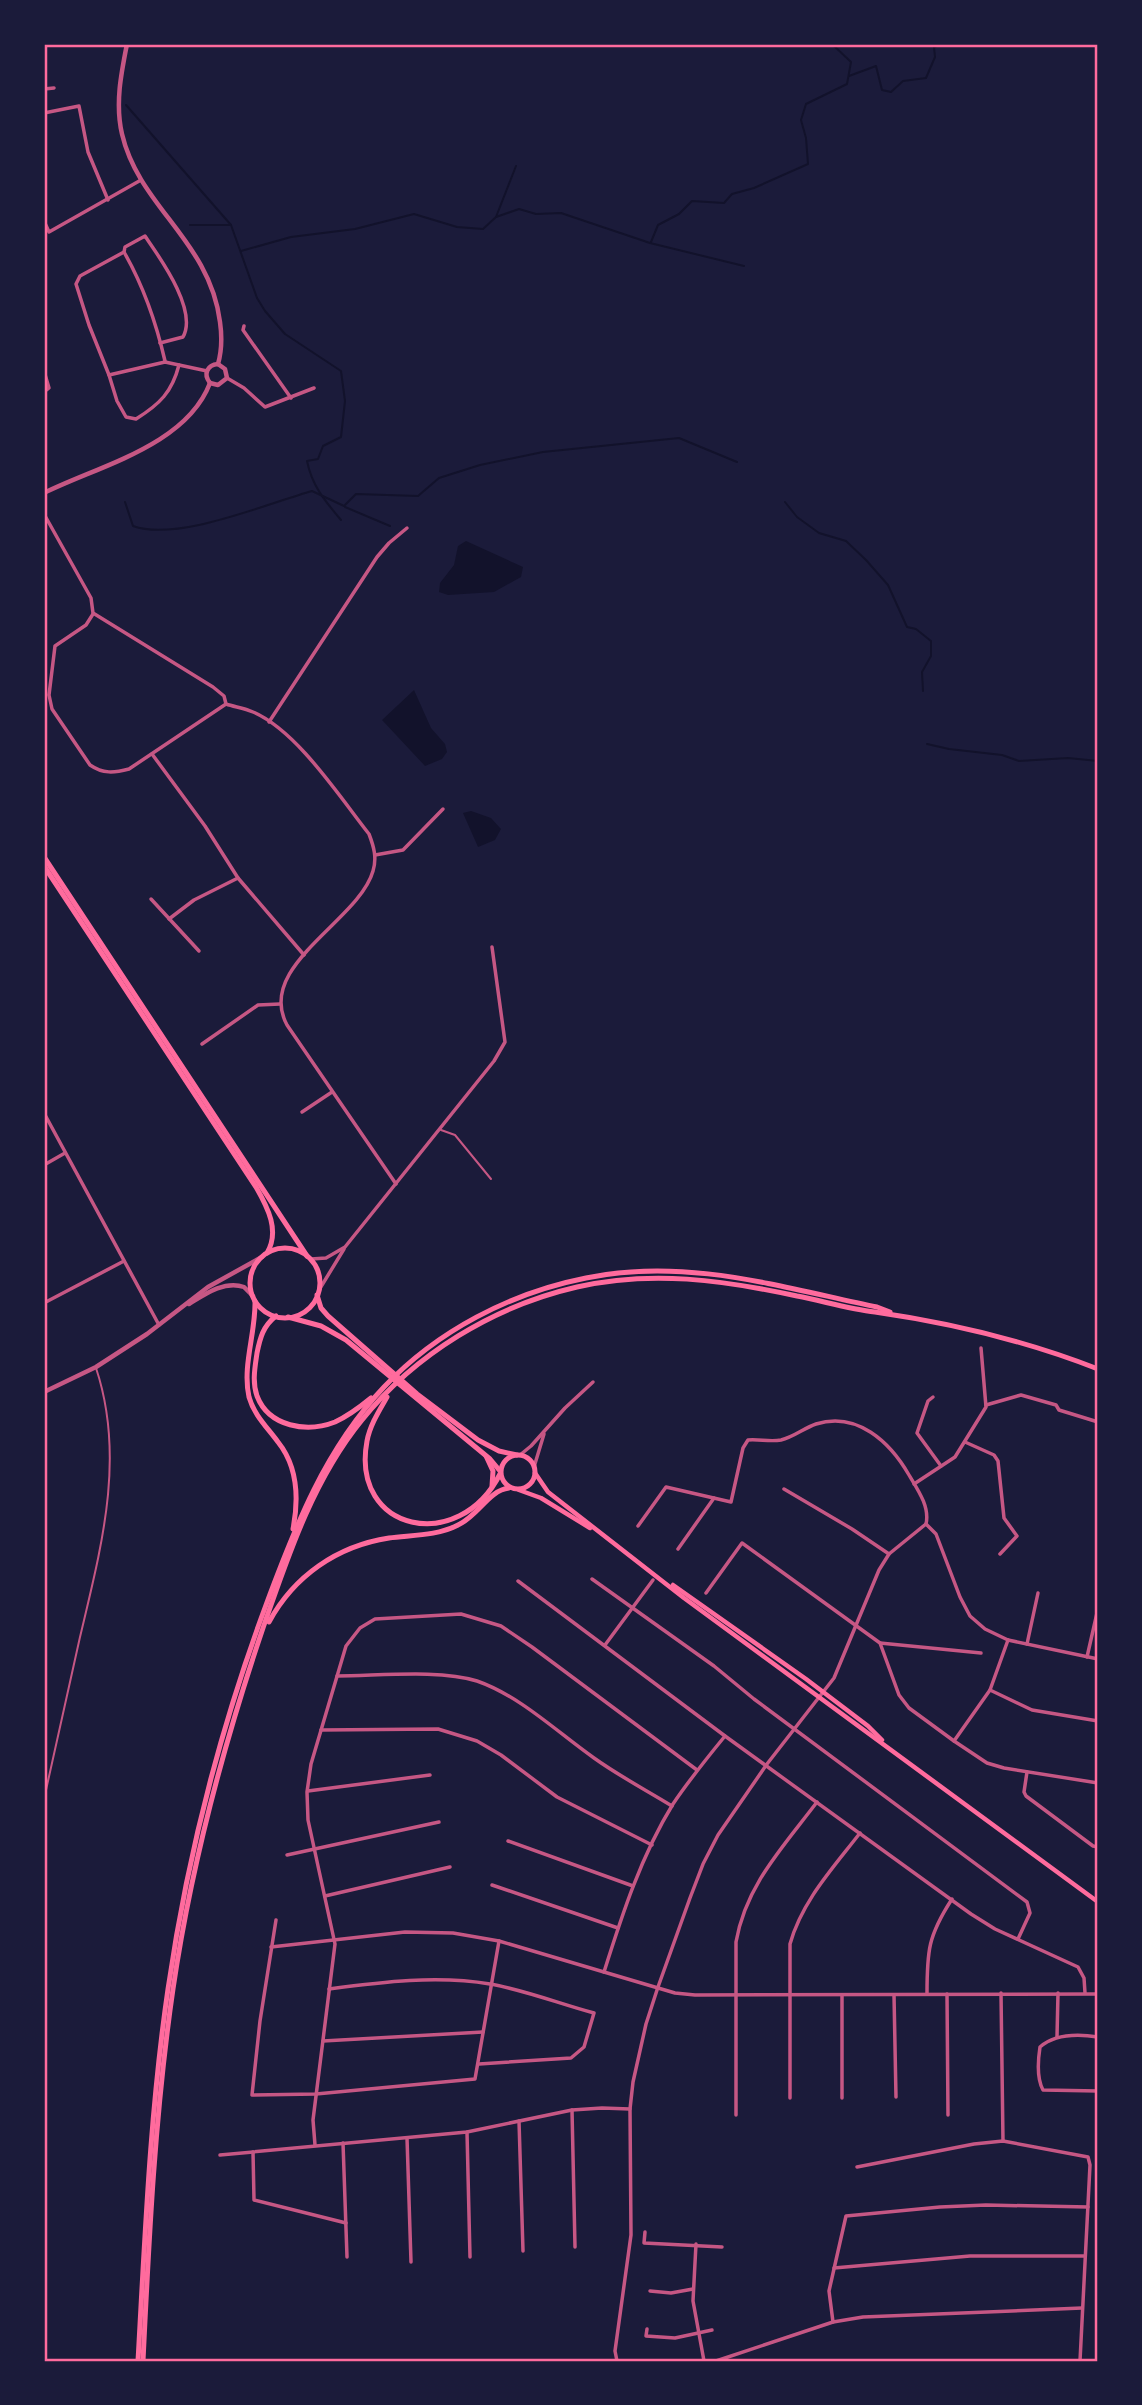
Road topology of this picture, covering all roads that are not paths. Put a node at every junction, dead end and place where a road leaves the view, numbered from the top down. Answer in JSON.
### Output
{"nodes":[{"id":1,"x":127,"y":44,"type":"edge"},
{"id":2,"x":54,"y":88,"type":"dead end"},
{"id":3,"x":44,"y":89,"type":"edge"},
{"id":4,"x":44,"y":113,"type":"edge"},
{"id":5,"x":141,"y":180,"type":"junction"},
{"id":6,"x":108,"y":200,"type":"junction"},
{"id":7,"x":44,"y":221,"type":"edge"},
{"id":8,"x":124,"y":253,"type":"junction"},
{"id":9,"x":244,"y":326,"type":"dead end"},
{"id":10,"x":160,"y":343,"type":"junction"},
{"id":11,"x":165,"y":362,"type":"junction"},
{"id":12,"x":218,"y":364,"type":"junction"},
{"id":13,"x":179,"y":365,"type":"junction"},
{"id":14,"x":44,"y":371,"type":"edge"},
{"id":15,"x":206,"y":371,"type":"junction"},
{"id":16,"x":109,"y":376,"type":"junction"},
{"id":17,"x":227,"y":378,"type":"junction"},
{"id":18,"x":210,"y":383,"type":"junction"},
{"id":19,"x":314,"y":388,"type":"dead end"},
{"id":20,"x":44,"y":392,"type":"edge"},
{"id":21,"x":291,"y":398,"type":"junction"},
{"id":22,"x":44,"y":494,"type":"edge"},
{"id":23,"x":44,"y":514,"type":"edge"},
{"id":24,"x":407,"y":528,"type":"dead end"},
{"id":25,"x":93,"y":613,"type":"junction"},
{"id":26,"x":226,"y":704,"type":"junction"},
{"id":27,"x":269,"y":722,"type":"junction"},
{"id":28,"x":152,"y":754,"type":"junction"},
{"id":29,"x":443,"y":809,"type":"dead end"},
{"id":30,"x":375,"y":855,"type":"junction"},
{"id":31,"x":44,"y":857,"type":"edge"},
{"id":32,"x":44,"y":866,"type":"edge"},
{"id":33,"x":238,"y":878,"type":"junction"},
{"id":34,"x":151,"y":899,"type":"dead end"},
{"id":35,"x":169,"y":919,"type":"junction"},
{"id":36,"x":492,"y":947,"type":"dead end"},
{"id":37,"x":200,"y":951,"type":"dead end"},
{"id":38,"x":304,"y":955,"type":"junction"},
{"id":39,"x":280,"y":1004,"type":"junction"},
{"id":40,"x":202,"y":1044,"type":"dead end"},
{"id":41,"x":332,"y":1092,"type":"junction"},
{"id":42,"x":302,"y":1112,"type":"dead end"},
{"id":43,"x":44,"y":1114,"type":"edge"},
{"id":44,"x":440,"y":1129,"type":"junction"},
{"id":45,"x":65,"y":1153,"type":"junction"},
{"id":46,"x":44,"y":1165,"type":"edge"},
{"id":47,"x":491,"y":1179,"type":"dead end"},
{"id":48,"x":396,"y":1184,"type":"junction"},
{"id":49,"x":345,"y":1247,"type":"junction"},
{"id":50,"x":264,"y":1255,"type":"junction"},
{"id":51,"x":309,"y":1258,"type":"junction"},
{"id":52,"x":124,"y":1261,"type":"junction"},
{"id":53,"x":318,"y":1292,"type":"junction"},
{"id":54,"x":254,"y":1298,"type":"junction"},
{"id":55,"x":44,"y":1303,"type":"edge"},
{"id":56,"x":173,"y":1314,"type":"junction"},
{"id":57,"x":897,"y":1314,"type":"junction"},
{"id":58,"x":276,"y":1316,"type":"junction"},
{"id":59,"x":288,"y":1317,"type":"junction"},
{"id":60,"x":159,"y":1325,"type":"junction"},
{"id":61,"x":981,"y":1348,"type":"dead end"},
{"id":62,"x":96,"y":1367,"type":"junction"},
{"id":63,"x":1098,"y":1370,"type":"edge"},
{"id":64,"x":593,"y":1382,"type":"dead end"},
{"id":65,"x":382,"y":1390,"type":"junction"},
{"id":66,"x":390,"y":1391,"type":"junction"},
{"id":67,"x":44,"y":1392,"type":"edge"},
{"id":68,"x":933,"y":1398,"type":"dead end"},
{"id":69,"x":986,"y":1405,"type":"junction"},
{"id":70,"x":1098,"y":1422,"type":"edge"},
{"id":71,"x":545,"y":1432,"type":"junction"},
{"id":72,"x":965,"y":1442,"type":"junction"},
{"id":73,"x":518,"y":1455,"type":"junction"},
{"id":74,"x":486,"y":1456,"type":"junction"},
{"id":75,"x":941,"y":1466,"type":"junction"},
{"id":76,"x":535,"y":1470,"type":"junction"},
{"id":77,"x":500,"y":1472,"type":"junction"},
{"id":78,"x":914,"y":1484,"type":"junction"},
{"id":79,"x":509,"y":1488,"type":"junction"},
{"id":80,"x":491,"y":1489,"type":"junction"},
{"id":81,"x":785,"y":1489,"type":"dead end"},
{"id":82,"x":519,"y":1490,"type":"junction"},
{"id":83,"x":714,"y":1499,"type":"junction"},
{"id":84,"x":926,"y":1524,"type":"junction"},
{"id":85,"x":638,"y":1527,"type":"dead end"},
{"id":86,"x":603,"y":1536,"type":"junction"},
{"id":87,"x":290,"y":1542,"type":"junction"},
{"id":88,"x":678,"y":1549,"type":"dead end"},
{"id":89,"x":889,"y":1554,"type":"junction"},
{"id":90,"x":1000,"y":1554,"type":"dead end"},
{"id":91,"x":592,"y":1579,"type":"dead end"},
{"id":92,"x":662,"y":1579,"type":"junction"},
{"id":93,"x":653,"y":1580,"type":"dead end"},
{"id":94,"x":519,"y":1581,"type":"dead end"},
{"id":95,"x":706,"y":1593,"type":"dead end"},
{"id":96,"x":1038,"y":1593,"type":"dead end"},
{"id":97,"x":632,"y":1609,"type":"junction"},
{"id":98,"x":1097,"y":1613,"type":"edge"},
{"id":99,"x":855,"y":1624,"type":"junction"},
{"id":100,"x":259,"y":1640,"type":"junction"},
{"id":101,"x":1008,"y":1640,"type":"junction"},
{"id":102,"x":880,"y":1643,"type":"junction"},
{"id":103,"x":1027,"y":1644,"type":"junction"},
{"id":104,"x":605,"y":1645,"type":"junction"},
{"id":105,"x":981,"y":1653,"type":"dead end"},
{"id":106,"x":1087,"y":1657,"type":"junction"},
{"id":107,"x":1098,"y":1659,"type":"edge"},
{"id":108,"x":337,"y":1676,"type":"junction"},
{"id":109,"x":990,"y":1690,"type":"junction"},
{"id":110,"x":824,"y":1692,"type":"junction"},
{"id":111,"x":819,"y":1697,"type":"junction"},
{"id":112,"x":1098,"y":1721,"type":"edge"},
{"id":113,"x":795,"y":1729,"type":"junction"},
{"id":114,"x":321,"y":1730,"type":"junction"},
{"id":115,"x":725,"y":1736,"type":"junction"},
{"id":116,"x":954,"y":1741,"type":"junction"},
{"id":117,"x":891,"y":1748,"type":"junction"},
{"id":118,"x":767,"y":1764,"type":"junction"},
{"id":119,"x":697,"y":1770,"type":"junction"},
{"id":120,"x":1027,"y":1772,"type":"junction"},
{"id":121,"x":430,"y":1775,"type":"dead end"},
{"id":122,"x":1098,"y":1783,"type":"edge"},
{"id":123,"x":307,"y":1791,"type":"junction"},
{"id":124,"x":44,"y":1799,"type":"edge"},
{"id":125,"x":817,"y":1801,"type":"junction"},
{"id":126,"x":673,"y":1806,"type":"junction"},
{"id":127,"x":439,"y":1822,"type":"dead end"},
{"id":128,"x":860,"y":1833,"type":"junction"},
{"id":129,"x":508,"y":1841,"type":"dead end"},
{"id":130,"x":653,"y":1845,"type":"junction"},
{"id":131,"x":1098,"y":1847,"type":"edge"},
{"id":132,"x":313,"y":1849,"type":"junction"},
{"id":133,"x":287,"y":1856,"type":"dead end"},
{"id":134,"x":450,"y":1867,"type":"dead end"},
{"id":135,"x":492,"y":1885,"type":"dead end"},
{"id":136,"x":634,"y":1886,"type":"junction"},
{"id":137,"x":325,"y":1896,"type":"junction"},
{"id":138,"x":952,"y":1899,"type":"junction"},
{"id":139,"x":1098,"y":1902,"type":"edge"},
{"id":140,"x":276,"y":1920,"type":"dead end"},
{"id":141,"x":618,"y":1928,"type":"junction"},
{"id":142,"x":1018,"y":1939,"type":"junction"},
{"id":143,"x":335,"y":1940,"type":"junction"},
{"id":144,"x":499,"y":1941,"type":"junction"},
{"id":145,"x":271,"y":1947,"type":"junction"},
{"id":146,"x":604,"y":1972,"type":"junction"},
{"id":147,"x":491,"y":1984,"type":"junction"},
{"id":148,"x":658,"y":1987,"type":"junction"},
{"id":149,"x":329,"y":1989,"type":"junction"},
{"id":150,"x":1001,"y":1993,"type":"junction"},
{"id":151,"x":1058,"y":1993,"type":"junction"},
{"id":152,"x":1084,"y":1993,"type":"junction"},
{"id":153,"x":927,"y":1994,"type":"junction"},
{"id":154,"x":947,"y":1994,"type":"junction"},
{"id":155,"x":1098,"y":1994,"type":"edge"},
{"id":156,"x":842,"y":1995,"type":"junction"},
{"id":157,"x":894,"y":1995,"type":"junction"},
{"id":158,"x":736,"y":1996,"type":"junction"},
{"id":159,"x":789,"y":1996,"type":"junction"},
{"id":160,"x":483,"y":2032,"type":"junction"},
{"id":161,"x":1057,"y":2037,"type":"junction"},
{"id":162,"x":1098,"y":2037,"type":"edge"},
{"id":163,"x":323,"y":2041,"type":"junction"},
{"id":164,"x":478,"y":2064,"type":"junction"},
{"id":165,"x":1098,"y":2091,"type":"edge"},
{"id":166,"x":316,"y":2094,"type":"junction"},
{"id":167,"x":896,"y":2097,"type":"dead end"},
{"id":168,"x":790,"y":2098,"type":"dead end"},
{"id":169,"x":842,"y":2098,"type":"dead end"},
{"id":170,"x":630,"y":2109,"type":"junction"},
{"id":171,"x":572,"y":2110,"type":"junction"},
{"id":172,"x":736,"y":2115,"type":"dead end"},
{"id":173,"x":948,"y":2115,"type":"dead end"},
{"id":174,"x":519,"y":2121,"type":"junction"},
{"id":175,"x":467,"y":2132,"type":"junction"},
{"id":176,"x":407,"y":2137,"type":"junction"},
{"id":177,"x":1003,"y":2141,"type":"junction"},
{"id":178,"x":343,"y":2143,"type":"junction"},
{"id":179,"x":315,"y":2146,"type":"junction"},
{"id":180,"x":253,"y":2152,"type":"junction"},
{"id":181,"x":220,"y":2155,"type":"dead end"},
{"id":182,"x":857,"y":2167,"type":"dead end"},
{"id":183,"x":1088,"y":2207,"type":"junction"},
{"id":184,"x":346,"y":2223,"type":"junction"},
{"id":185,"x":645,"y":2232,"type":"dead end"},
{"id":186,"x":696,"y":2245,"type":"junction"},
{"id":187,"x":722,"y":2247,"type":"dead end"},
{"id":188,"x":575,"y":2248,"type":"dead end"},
{"id":189,"x":523,"y":2251,"type":"dead end"},
{"id":190,"x":1085,"y":2256,"type":"junction"},
{"id":191,"x":347,"y":2257,"type":"dead end"},
{"id":192,"x":471,"y":2257,"type":"dead end"},
{"id":193,"x":411,"y":2262,"type":"dead end"},
{"id":194,"x":834,"y":2268,"type":"junction"},
{"id":195,"x":693,"y":2288,"type":"junction"},
{"id":196,"x":650,"y":2291,"type":"dead end"},
{"id":197,"x":1083,"y":2308,"type":"junction"},
{"id":198,"x":833,"y":2322,"type":"junction"},
{"id":199,"x":647,"y":2329,"type":"dead end"},
{"id":200,"x":712,"y":2330,"type":"dead end"},
{"id":201,"x":698,"y":2333,"type":"junction"},
{"id":202,"x":141,"y":2361,"type":"edge"},
{"id":203,"x":617,"y":2361,"type":"edge"},
{"id":204,"x":704,"y":2361,"type":"edge"},
{"id":205,"x":716,"y":2361,"type":"edge"},
{"id":206,"x":1080,"y":2361,"type":"edge"}],
"edges":[{"from":1,"to":5,"type":"street"},
{"from":2,"to":3,"type":"street"},
{"from":4,"to":6,"type":"street"},
{"from":5,"to":6,"type":"street"},
{"from":5,"to":12,"type":"street"},
{"from":6,"to":7,"type":"street"},
{"from":8,"to":10,"type":"street"},
{"from":8,"to":10,"type":"street"},
{"from":8,"to":16,"type":"street"},
{"from":9,"to":21,"type":"street"},
{"from":10,"to":11,"type":"street"},
{"from":11,"to":13,"type":"street"},
{"from":11,"to":16,"type":"street"},
{"from":12,"to":15,"type":"street"},
{"from":12,"to":17,"type":"street"},
{"from":13,"to":15,"type":"street"},
{"from":13,"to":16,"type":"street"},
{"from":14,"to":20,"type":"street"},
{"from":15,"to":18,"type":"street"},
{"from":17,"to":18,"type":"street"},
{"from":17,"to":21,"type":"street"},
{"from":18,"to":22,"type":"street"},
{"from":19,"to":21,"type":"street"},
{"from":23,"to":25,"type":"street"},
{"from":24,"to":27,"type":"street"},
{"from":25,"to":26,"type":"street"},
{"from":25,"to":28,"type":"street"},
{"from":26,"to":27,"type":"street"},
{"from":26,"to":28,"type":"street"},
{"from":27,"to":30,"type":"street"},
{"from":28,"to":33,"type":"street"},
{"from":29,"to":30,"type":"street"},
{"from":30,"to":38,"type":"street"},
{"from":31,"to":51,"type":"main road"},
{"from":32,"to":50,"type":"main road"},
{"from":33,"to":35,"type":"street"},
{"from":33,"to":38,"type":"street"},
{"from":34,"to":35,"type":"street"},
{"from":35,"to":37,"type":"street"},
{"from":36,"to":44,"type":"street"},
{"from":38,"to":39,"type":"street"},
{"from":39,"to":40,"type":"street"},
{"from":39,"to":41,"type":"street"},
{"from":41,"to":42,"type":"street"},
{"from":41,"to":48,"type":"street"},
{"from":43,"to":45,"type":"street"},
{"from":44,"to":47,"type":"lane"},
{"from":44,"to":48,"type":"street"},
{"from":45,"to":46,"type":"street"},
{"from":45,"to":52,"type":"street"},
{"from":48,"to":49,"type":"street"},
{"from":49,"to":51,"type":"street"},
{"from":49,"to":53,"type":"street"},
{"from":50,"to":51,"type":"main road"},
{"from":50,"to":54,"type":"main road"},
{"from":50,"to":56,"type":"street"},
{"from":51,"to":53,"type":"main road"},
{"from":52,"to":55,"type":"street"},
{"from":52,"to":60,"type":"street"},
{"from":53,"to":59,"type":"main road"},
{"from":53,"to":73,"type":"main road"},
{"from":54,"to":56,"type":"street"},
{"from":54,"to":58,"type":"main road"},
{"from":54,"to":87,"type":"main road"},
{"from":56,"to":60,"type":"street"},
{"from":57,"to":63,"type":"main road"},
{"from":57,"to":65,"type":"main road"},
{"from":57,"to":66,"type":"main road"},
{"from":58,"to":59,"type":"main road"},
{"from":58,"to":65,"type":"main road"},
{"from":59,"to":74,"type":"main road"},
{"from":60,"to":62,"type":"street"},
{"from":61,"to":69,"type":"street"},
{"from":62,"to":67,"type":"street"},
{"from":62,"to":124,"type":"lane"},
{"from":64,"to":71,"type":"street"},
{"from":65,"to":87,"type":"main road"},
{"from":66,"to":80,"type":"main road"},
{"from":66,"to":100,"type":"main road"},
{"from":68,"to":75,"type":"street"},
{"from":69,"to":70,"type":"street"},
{"from":69,"to":72,"type":"street"},
{"from":71,"to":73,"type":"street"},
{"from":71,"to":76,"type":"street"},
{"from":72,"to":75,"type":"street"},
{"from":72,"to":90,"type":"street"},
{"from":73,"to":76,"type":"main road"},
{"from":73,"to":77,"type":"main road"},
{"from":74,"to":77,"type":"main road"},
{"from":74,"to":80,"type":"main road"},
{"from":75,"to":78,"type":"street"},
{"from":76,"to":82,"type":"main road"},
{"from":76,"to":86,"type":"main road"},
{"from":77,"to":79,"type":"main road"},
{"from":77,"to":80,"type":"main road"},
{"from":78,"to":83,"type":"street"},
{"from":78,"to":84,"type":"street"},
{"from":79,"to":82,"type":"main road"},
{"from":79,"to":100,"type":"main road"},
{"from":81,"to":89,"type":"street"},
{"from":82,"to":86,"type":"main road"},
{"from":83,"to":85,"type":"street"},
{"from":83,"to":88,"type":"street"},
{"from":84,"to":89,"type":"street"},
{"from":84,"to":101,"type":"street"},
{"from":86,"to":92,"type":"main road"},
{"from":87,"to":202,"type":"main road"},
{"from":89,"to":99,"type":"street"},
{"from":91,"to":97,"type":"street"},
{"from":92,"to":110,"type":"main road"},
{"from":92,"to":111,"type":"main road"},
{"from":93,"to":97,"type":"street"},
{"from":94,"to":104,"type":"street"},
{"from":95,"to":99,"type":"street"},
{"from":96,"to":103,"type":"street"},
{"from":97,"to":104,"type":"street"},
{"from":97,"to":113,"type":"street"},
{"from":98,"to":106,"type":"street"},
{"from":99,"to":102,"type":"street"},
{"from":99,"to":110,"type":"street"},
{"from":100,"to":202,"type":"main road"},
{"from":101,"to":103,"type":"street"},
{"from":101,"to":109,"type":"street"},
{"from":102,"to":105,"type":"street"},
{"from":102,"to":116,"type":"street"},
{"from":103,"to":106,"type":"street"},
{"from":104,"to":115,"type":"street"},
{"from":106,"to":107,"type":"street"},
{"from":108,"to":114,"type":"street"},
{"from":108,"to":119,"type":"street"},
{"from":108,"to":126,"type":"street"},
{"from":109,"to":112,"type":"street"},
{"from":109,"to":116,"type":"street"},
{"from":110,"to":111,"type":"street"},
{"from":110,"to":117,"type":"main road"},
{"from":111,"to":113,"type":"street"},
{"from":111,"to":117,"type":"main road"},
{"from":113,"to":118,"type":"street"},
{"from":113,"to":142,"type":"street"},
{"from":114,"to":123,"type":"street"},
{"from":114,"to":130,"type":"street"},
{"from":115,"to":118,"type":"street"},
{"from":115,"to":119,"type":"street"},
{"from":116,"to":120,"type":"street"},
{"from":117,"to":139,"type":"main road"},
{"from":118,"to":125,"type":"street"},
{"from":118,"to":148,"type":"street"},
{"from":119,"to":126,"type":"street"},
{"from":120,"to":122,"type":"street"},
{"from":120,"to":131,"type":"street"},
{"from":121,"to":123,"type":"street"},
{"from":123,"to":132,"type":"street"},
{"from":125,"to":128,"type":"street"},
{"from":125,"to":158,"type":"street"},
{"from":126,"to":130,"type":"street"},
{"from":127,"to":132,"type":"street"},
{"from":128,"to":138,"type":"street"},
{"from":128,"to":159,"type":"street"},
{"from":129,"to":136,"type":"street"},
{"from":130,"to":136,"type":"street"},
{"from":132,"to":133,"type":"street"},
{"from":132,"to":137,"type":"street"},
{"from":134,"to":137,"type":"street"},
{"from":135,"to":141,"type":"street"},
{"from":136,"to":141,"type":"street"},
{"from":137,"to":143,"type":"street"},
{"from":138,"to":142,"type":"street"},
{"from":138,"to":153,"type":"street"},
{"from":140,"to":145,"type":"street"},
{"from":141,"to":146,"type":"street"},
{"from":142,"to":152,"type":"street"},
{"from":143,"to":144,"type":"street"},
{"from":143,"to":145,"type":"street"},
{"from":143,"to":149,"type":"street"},
{"from":144,"to":146,"type":"street"},
{"from":144,"to":147,"type":"street"},
{"from":145,"to":166,"type":"street"},
{"from":146,"to":148,"type":"street"},
{"from":147,"to":149,"type":"street"},
{"from":147,"to":160,"type":"street"},
{"from":147,"to":164,"type":"street"},
{"from":148,"to":158,"type":"street"},
{"from":148,"to":170,"type":"street"},
{"from":149,"to":163,"type":"street"},
{"from":150,"to":151,"type":"street"},
{"from":150,"to":154,"type":"street"},
{"from":150,"to":177,"type":"street"},
{"from":151,"to":152,"type":"street"},
{"from":151,"to":161,"type":"street"},
{"from":152,"to":155,"type":"street"},
{"from":153,"to":154,"type":"street"},
{"from":153,"to":157,"type":"street"},
{"from":154,"to":173,"type":"street"},
{"from":156,"to":157,"type":"street"},
{"from":156,"to":159,"type":"street"},
{"from":156,"to":169,"type":"street"},
{"from":157,"to":167,"type":"street"},
{"from":158,"to":159,"type":"street"},
{"from":158,"to":172,"type":"street"},
{"from":159,"to":168,"type":"street"},
{"from":160,"to":163,"type":"street"},
{"from":160,"to":164,"type":"street"},
{"from":161,"to":162,"type":"street"},
{"from":161,"to":165,"type":"street"},
{"from":163,"to":166,"type":"street"},
{"from":164,"to":166,"type":"street"},
{"from":166,"to":179,"type":"street"},
{"from":170,"to":171,"type":"street"},
{"from":170,"to":203,"type":"street"},
{"from":171,"to":174,"type":"street"},
{"from":171,"to":188,"type":"street"},
{"from":174,"to":175,"type":"street"},
{"from":174,"to":189,"type":"street"},
{"from":175,"to":176,"type":"street"},
{"from":175,"to":192,"type":"street"},
{"from":176,"to":178,"type":"street"},
{"from":176,"to":193,"type":"street"},
{"from":177,"to":182,"type":"street"},
{"from":177,"to":183,"type":"street"},
{"from":178,"to":179,"type":"street"},
{"from":178,"to":184,"type":"street"},
{"from":179,"to":180,"type":"street"},
{"from":180,"to":181,"type":"street"},
{"from":180,"to":184,"type":"street"},
{"from":183,"to":190,"type":"street"},
{"from":183,"to":194,"type":"street"},
{"from":184,"to":191,"type":"street"},
{"from":185,"to":186,"type":"street"},
{"from":186,"to":187,"type":"street"},
{"from":186,"to":195,"type":"street"},
{"from":190,"to":194,"type":"street"},
{"from":190,"to":197,"type":"street"},
{"from":194,"to":198,"type":"street"},
{"from":195,"to":196,"type":"street"},
{"from":195,"to":201,"type":"street"},
{"from":197,"to":198,"type":"street"},
{"from":197,"to":206,"type":"street"},
{"from":198,"to":205,"type":"street"},
{"from":199,"to":201,"type":"street"},
{"from":200,"to":201,"type":"street"},
{"from":201,"to":204,"type":"street"}]}
